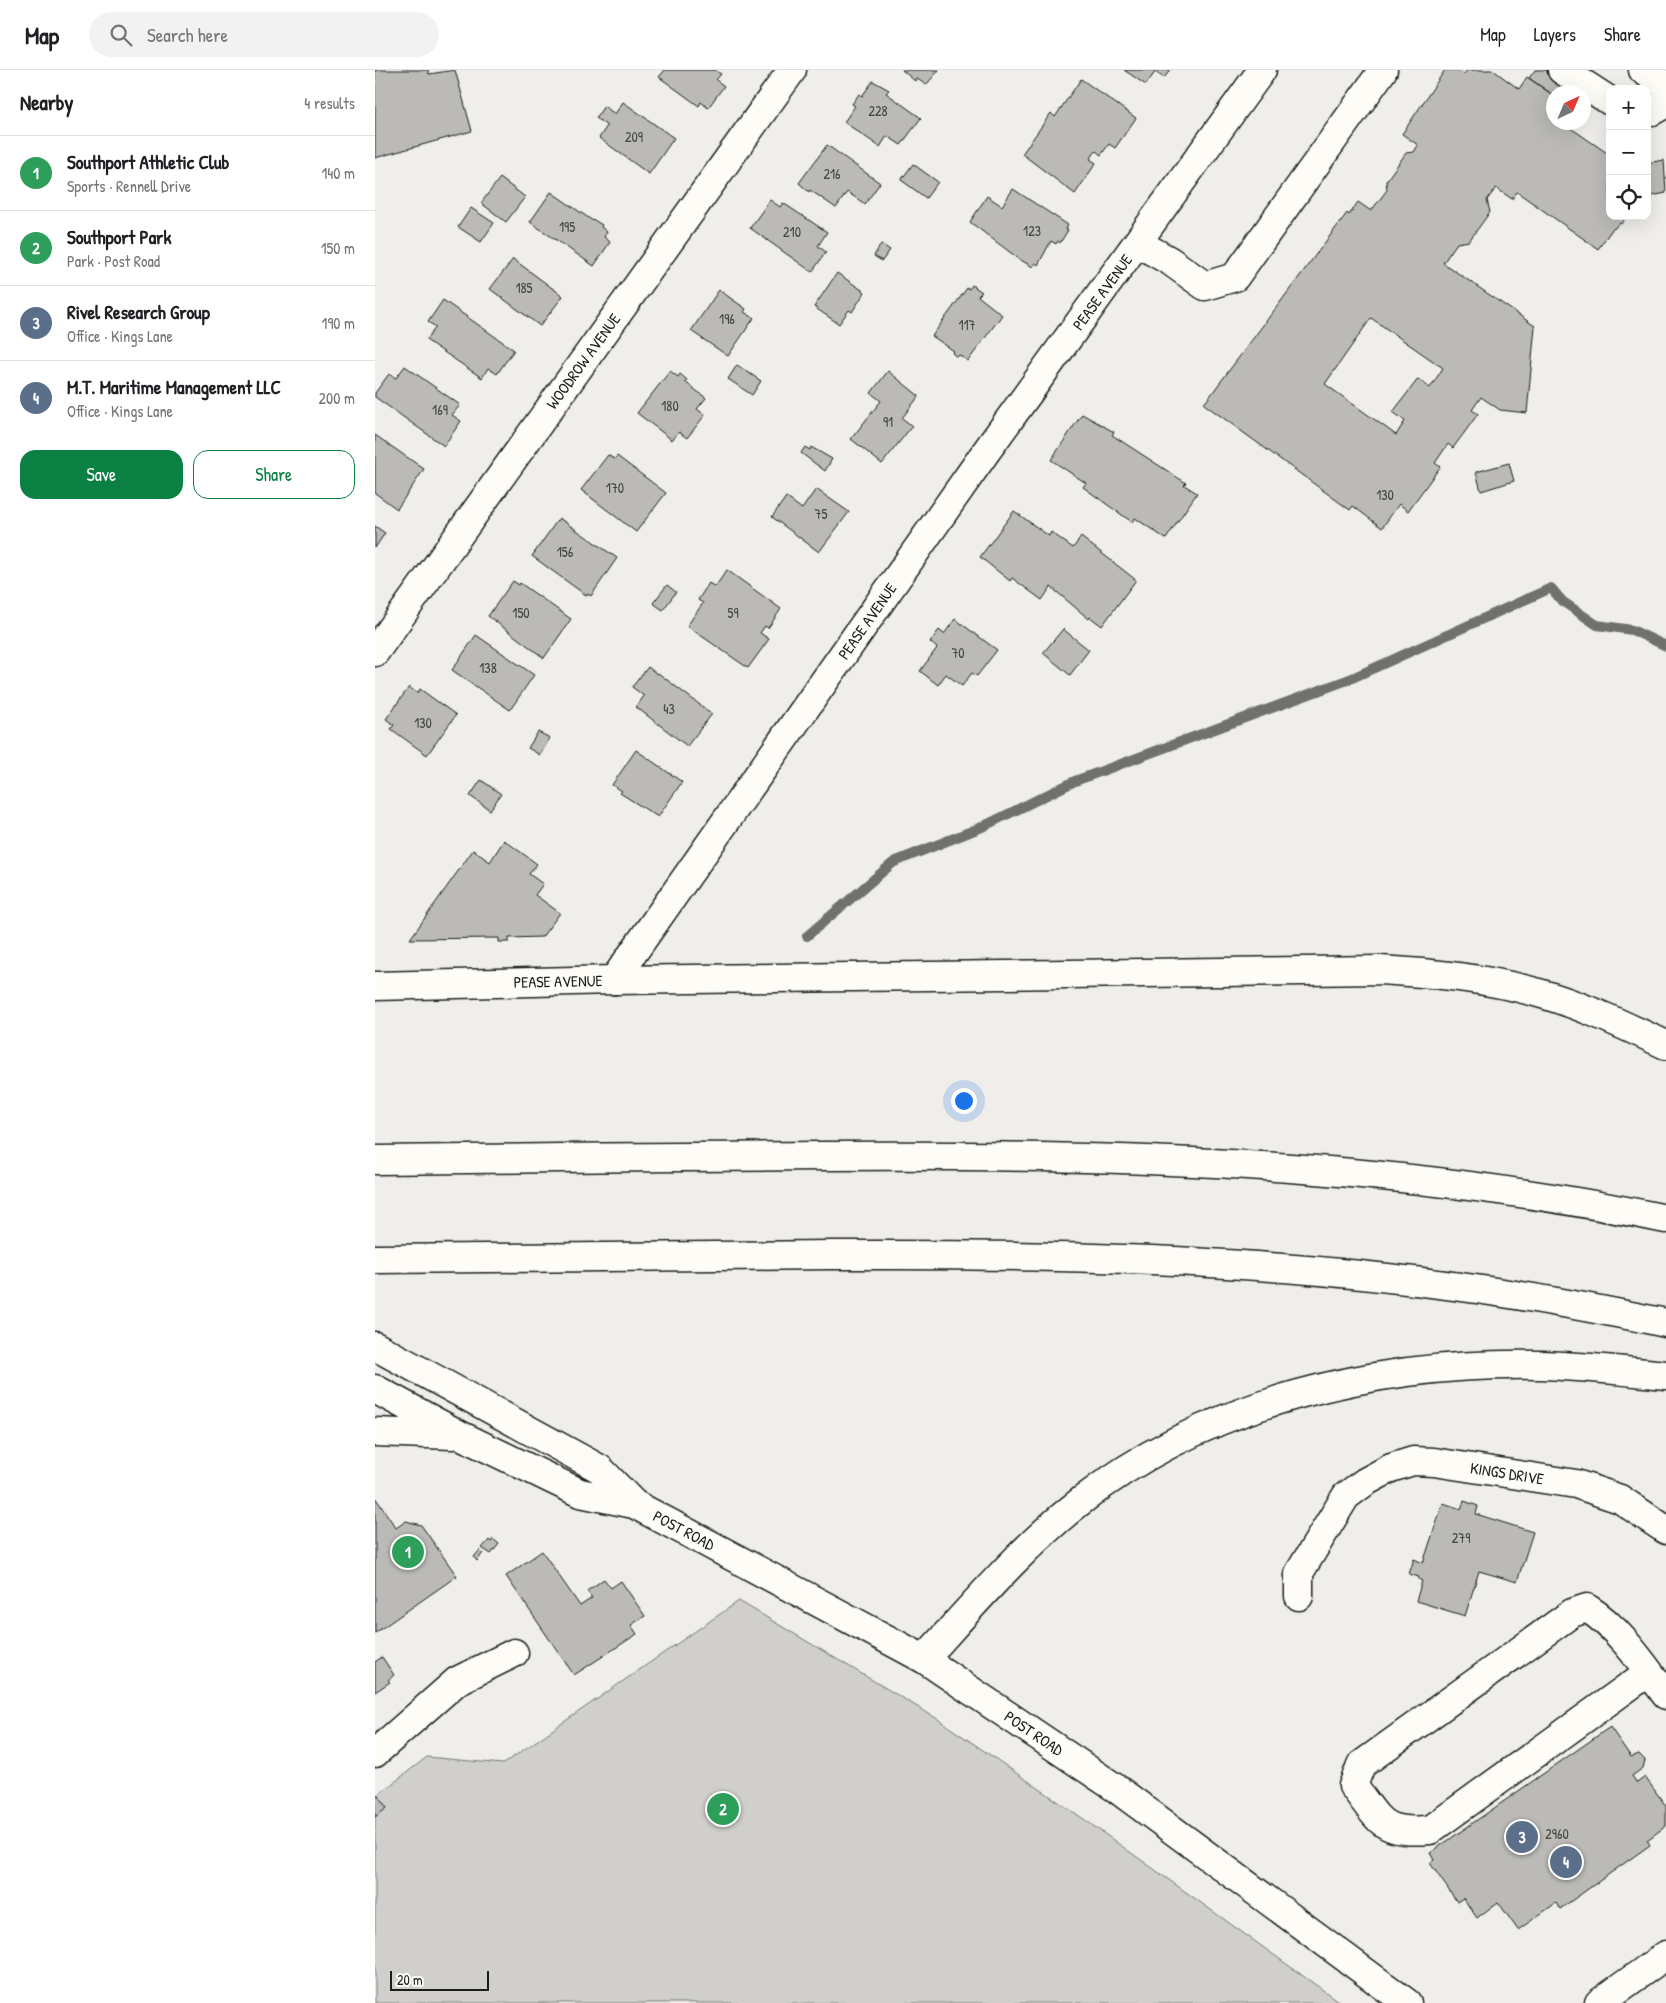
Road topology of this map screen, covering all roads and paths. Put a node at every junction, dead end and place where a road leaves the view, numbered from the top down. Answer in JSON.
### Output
{"nodes":[{"id":1,"x":792,"y":70,"type":"edge"},
{"id":2,"x":1261,"y":70,"type":"edge"},
{"id":3,"x":1383,"y":70,"type":"edge"},
{"id":4,"x":1562,"y":70,"type":"edge"},
{"id":5,"x":1643,"y":70,"type":"edge"},
{"id":6,"x":1666,"y":86,"type":"edge"},
{"id":7,"x":1606,"y":98,"type":"edge"},
{"id":8,"x":1666,"y":104,"type":"edge"},
{"id":9,"x":1651,"y":111,"type":"edge"},
{"id":10,"x":1138,"y":243,"type":"junction"},
{"id":11,"x":375,"y":652,"type":"edge"},
{"id":12,"x":614,"y":980,"type":"junction"},
{"id":13,"x":375,"y":986,"type":"edge"},
{"id":14,"x":1666,"y":1045,"type":"edge"},
{"id":15,"x":375,"y":1160,"type":"edge"},
{"id":16,"x":1666,"y":1219,"type":"edge"},
{"id":17,"x":375,"y":1259,"type":"edge"},
{"id":18,"x":1666,"y":1323,"type":"edge"},
{"id":19,"x":375,"y":1346,"type":"edge"},
{"id":20,"x":1666,"y":1374,"type":"edge"},
{"id":21,"x":375,"y":1389,"type":"edge"},
{"id":22,"x":375,"y":1432,"type":"edge"},
{"id":23,"x":460,"y":1435,"type":"junction"},
{"id":24,"x":634,"y":1504,"type":"junction"},
{"id":25,"x":1666,"y":1530,"type":"edge"},
{"id":26,"x":1299,"y":1596,"type":"dead end"},
{"id":27,"x":514,"y":1653,"type":"dead end"},
{"id":28,"x":924,"y":1658,"type":"junction"},
{"id":29,"x":1649,"y":1672,"type":"junction"},
{"id":30,"x":1666,"y":1695,"type":"edge"},
{"id":31,"x":375,"y":1753,"type":"edge"},
{"id":32,"x":1666,"y":1954,"type":"edge"},
{"id":33,"x":1407,"y":2003,"type":"edge"},
{"id":34,"x":1599,"y":2003,"type":"edge"}],
"edges":[{"from":1,"to":11,"type":"main road","name":"WOODROW AVENUE"},
{"from":2,"to":10,"type":"main road","name":"PEASE AVENUE"},
{"from":3,"to":10,"type":"main road"},
{"from":4,"to":7,"type":"main road"},
{"from":5,"to":6,"type":"main road"},
{"from":8,"to":9,"type":"main road"},
{"from":10,"to":12,"type":"main road","name":"PEASE AVENUE"},
{"from":12,"to":13,"type":"main road","name":"PEASE AVENUE"},
{"from":12,"to":14,"type":"main road"},
{"from":15,"to":16,"type":"main road"},
{"from":17,"to":18,"type":"main road"},
{"from":19,"to":24,"type":"main road","name":"POST ROAD"},
{"from":20,"to":28,"type":"main road"},
{"from":21,"to":23,"type":"main road","name":"POST ROAD"},
{"from":22,"to":23,"type":"main road"},
{"from":23,"to":24,"type":"main road","name":"POST ROAD"},
{"from":24,"to":28,"type":"main road","name":"POST ROAD"},
{"from":25,"to":26,"type":"main road","name":"KINGS DRIVE"},
{"from":27,"to":31,"type":"main road"},
{"from":28,"to":33,"type":"main road","name":"POST ROAD"},
{"from":29,"to":29,"type":"main road"},
{"from":29,"to":30,"type":"main road"},
{"from":32,"to":34,"type":"main road"}]}
